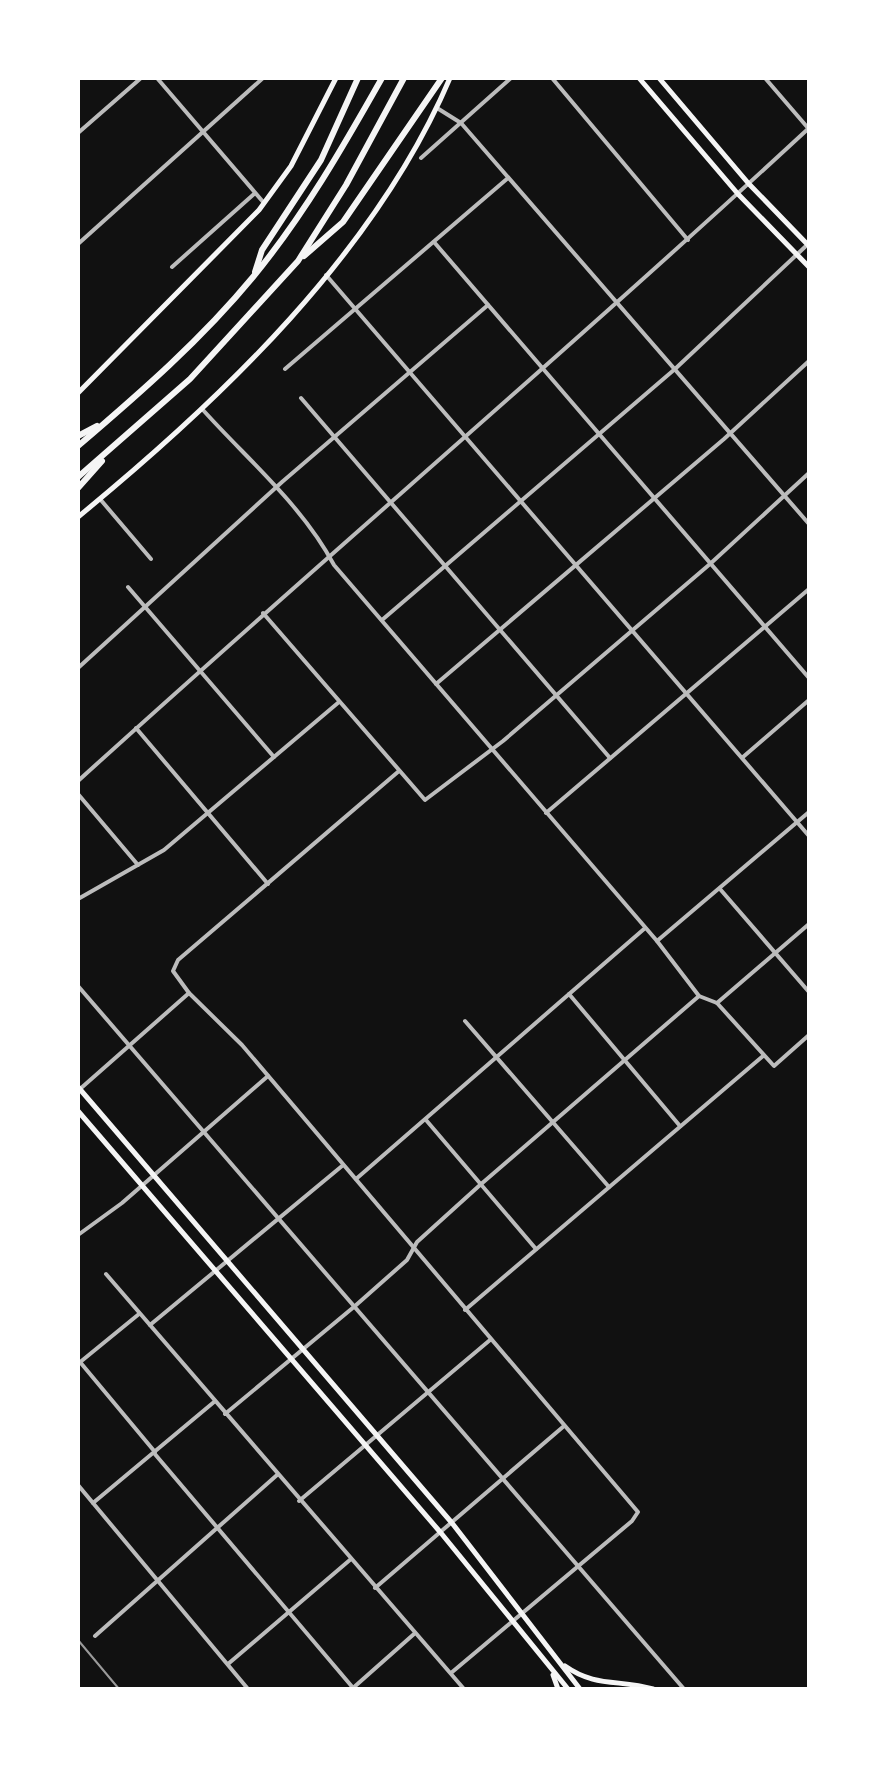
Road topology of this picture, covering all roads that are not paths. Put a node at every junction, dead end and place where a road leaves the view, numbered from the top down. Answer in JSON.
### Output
{"nodes":[{"id":1,"x":141,"y":78,"type":"edge"},
{"id":2,"x":157,"y":78,"type":"edge"},
{"id":3,"x":263,"y":78,"type":"edge"},
{"id":4,"x":336,"y":78,"type":"edge"},
{"id":5,"x":358,"y":78,"type":"edge"},
{"id":6,"x":382,"y":78,"type":"edge"},
{"id":7,"x":404,"y":78,"type":"edge"},
{"id":8,"x":442,"y":78,"type":"edge"},
{"id":9,"x":450,"y":78,"type":"edge"},
{"id":10,"x":511,"y":78,"type":"edge"},
{"id":11,"x":552,"y":78,"type":"edge"},
{"id":12,"x":639,"y":78,"type":"edge"},
{"id":13,"x":659,"y":78,"type":"edge"},
{"id":14,"x":765,"y":78,"type":"edge"},
{"id":15,"x":673,"y":95,"type":"junction"},
{"id":16,"x":662,"y":105,"type":"junction"},
{"id":17,"x":437,"y":108,"type":"junction"},
{"id":18,"x":461,"y":123,"type":"junction"},
{"id":19,"x":809,"y":128,"type":"edge"},
{"id":20,"x":78,"y":133,"type":"edge"},
{"id":21,"x":202,"y":133,"type":"junction"},
{"id":22,"x":421,"y":158,"type":"dead end"},
{"id":23,"x":508,"y":178,"type":"junction"},
{"id":24,"x":749,"y":184,"type":"junction"},
{"id":25,"x":254,"y":194,"type":"junction"},
{"id":26,"x":738,"y":194,"type":"junction"},
{"id":27,"x":264,"y":203,"type":"junction"},
{"id":28,"x":688,"y":240,"type":"junction"},
{"id":29,"x":434,"y":242,"type":"junction"},
{"id":30,"x":78,"y":244,"type":"edge"},
{"id":31,"x":808,"y":245,"type":"edge"},
{"id":32,"x":796,"y":255,"type":"junction"},
{"id":33,"x":298,"y":261,"type":"junction"},
{"id":34,"x":172,"y":267,"type":"dead end"},
{"id":35,"x":809,"y":267,"type":"edge"},
{"id":36,"x":326,"y":275,"type":"junction"},
{"id":37,"x":253,"y":278,"type":"junction"},
{"id":38,"x":488,"y":305,"type":"junction"},
{"id":39,"x":619,"y":305,"type":"junction"},
{"id":40,"x":357,"y":307,"type":"junction"},
{"id":41,"x":809,"y":361,"type":"edge"},
{"id":42,"x":285,"y":369,"type":"dead end"},
{"id":43,"x":543,"y":369,"type":"junction"},
{"id":44,"x":675,"y":369,"type":"junction"},
{"id":45,"x":411,"y":370,"type":"junction"},
{"id":46,"x":78,"y":393,"type":"edge"},
{"id":47,"x":301,"y":398,"type":"dead end"},
{"id":48,"x":203,"y":410,"type":"junction"},
{"id":49,"x":110,"y":419,"type":"junction"},
{"id":50,"x":732,"y":432,"type":"junction"},
{"id":51,"x":466,"y":435,"type":"junction"},
{"id":52,"x":597,"y":435,"type":"junction"},
{"id":53,"x":78,"y":436,"type":"edge"},
{"id":54,"x":334,"y":437,"type":"junction"},
{"id":55,"x":121,"y":441,"type":"junction"},
{"id":56,"x":78,"y":446,"type":"edge"},
{"id":57,"x":809,"y":473,"type":"edge"},
{"id":58,"x":78,"y":477,"type":"edge"},
{"id":59,"x":78,"y":488,"type":"edge"},
{"id":60,"x":276,"y":488,"type":"junction"},
{"id":61,"x":784,"y":496,"type":"junction"},
{"id":62,"x":100,"y":499,"type":"junction"},
{"id":63,"x":652,"y":499,"type":"junction"},
{"id":64,"x":389,"y":500,"type":"junction"},
{"id":65,"x":521,"y":500,"type":"junction"},
{"id":66,"x":78,"y":517,"type":"edge"},
{"id":67,"x":809,"y":524,"type":"edge"},
{"id":68,"x":329,"y":554,"type":"junction"},
{"id":69,"x":151,"y":559,"type":"dead end"},
{"id":70,"x":710,"y":564,"type":"junction"},
{"id":71,"x":575,"y":566,"type":"junction"},
{"id":72,"x":443,"y":567,"type":"junction"},
{"id":73,"x":128,"y":587,"type":"dead end"},
{"id":74,"x":809,"y":589,"type":"edge"},
{"id":75,"x":145,"y":607,"type":"junction"},
{"id":76,"x":263,"y":613,"type":"junction"},
{"id":77,"x":381,"y":620,"type":"junction"},
{"id":78,"x":765,"y":627,"type":"junction"},
{"id":79,"x":631,"y":630,"type":"junction"},
{"id":80,"x":499,"y":631,"type":"junction"},
{"id":81,"x":78,"y":668,"type":"edge"},
{"id":82,"x":200,"y":670,"type":"junction"},
{"id":83,"x":809,"y":678,"type":"edge"},
{"id":84,"x":436,"y":685,"type":"junction"},
{"id":85,"x":688,"y":693,"type":"junction"},
{"id":86,"x":555,"y":695,"type":"junction"},
{"id":87,"x":809,"y":700,"type":"edge"},
{"id":88,"x":339,"y":702,"type":"junction"},
{"id":89,"x":136,"y":728,"type":"junction"},
{"id":90,"x":492,"y":750,"type":"junction"},
{"id":91,"x":274,"y":757,"type":"junction"},
{"id":92,"x":743,"y":757,"type":"junction"},
{"id":93,"x":610,"y":758,"type":"junction"},
{"id":94,"x":399,"y":771,"type":"junction"},
{"id":95,"x":78,"y":781,"type":"edge"},
{"id":96,"x":78,"y":794,"type":"edge"},
{"id":97,"x":809,"y":812,"type":"edge"},
{"id":98,"x":208,"y":813,"type":"junction"},
{"id":99,"x":546,"y":813,"type":"junction"},
{"id":100,"x":797,"y":822,"type":"junction"},
{"id":101,"x":809,"y":836,"type":"edge"},
{"id":102,"x":138,"y":865,"type":"junction"},
{"id":103,"x":268,"y":884,"type":"junction"},
{"id":104,"x":720,"y":889,"type":"junction"},
{"id":105,"x":78,"y":899,"type":"edge"},
{"id":106,"x":809,"y":924,"type":"edge"},
{"id":107,"x":644,"y":929,"type":"junction"},
{"id":108,"x":657,"y":941,"type":"junction"},
{"id":109,"x":776,"y":953,"type":"junction"},
{"id":110,"x":78,"y":986,"type":"edge"},
{"id":111,"x":809,"y":992,"type":"edge"},
{"id":112,"x":189,"y":993,"type":"junction"},
{"id":113,"x":569,"y":994,"type":"junction"},
{"id":114,"x":699,"y":996,"type":"junction"},
{"id":115,"x":717,"y":1003,"type":"junction"},
{"id":116,"x":465,"y":1021,"type":"dead end"},
{"id":117,"x":809,"y":1035,"type":"edge"},
{"id":118,"x":129,"y":1045,"type":"junction"},
{"id":119,"x":763,"y":1056,"type":"junction"},
{"id":120,"x":499,"y":1057,"type":"junction"},
{"id":121,"x":624,"y":1061,"type":"junction"},
{"id":122,"x":268,"y":1076,"type":"junction"},
{"id":123,"x":78,"y":1089,"type":"edge"},
{"id":124,"x":78,"y":1111,"type":"edge"},
{"id":125,"x":426,"y":1120,"type":"junction"},
{"id":126,"x":552,"y":1122,"type":"junction"},
{"id":127,"x":680,"y":1126,"type":"junction"},
{"id":128,"x":204,"y":1131,"type":"junction"},
{"id":129,"x":342,"y":1166,"type":"junction"},
{"id":130,"x":153,"y":1175,"type":"junction"},
{"id":131,"x":355,"y":1180,"type":"junction"},
{"id":132,"x":142,"y":1185,"type":"junction"},
{"id":133,"x":480,"y":1185,"type":"junction"},
{"id":134,"x":609,"y":1187,"type":"junction"},
{"id":135,"x":279,"y":1218,"type":"junction"},
{"id":136,"x":78,"y":1224,"type":"edge"},
{"id":137,"x":80,"y":1232,"type":"edge"},
{"id":138,"x":536,"y":1249,"type":"junction"},
{"id":139,"x":414,"y":1251,"type":"junction"},
{"id":140,"x":226,"y":1261,"type":"junction"},
{"id":141,"x":215,"y":1271,"type":"junction"},
{"id":142,"x":106,"y":1274,"type":"dead end"},
{"id":143,"x":355,"y":1306,"type":"junction"},
{"id":144,"x":465,"y":1310,"type":"junction"},
{"id":145,"x":139,"y":1314,"type":"junction"},
{"id":146,"x":150,"y":1325,"type":"junction"},
{"id":147,"x":490,"y":1340,"type":"junction"},
{"id":148,"x":302,"y":1349,"type":"junction"},
{"id":149,"x":291,"y":1358,"type":"junction"},
{"id":150,"x":79,"y":1363,"type":"edge"},
{"id":151,"x":429,"y":1391,"type":"junction"},
{"id":152,"x":214,"y":1402,"type":"junction"},
{"id":153,"x":225,"y":1414,"type":"junction"},
{"id":154,"x":564,"y":1426,"type":"junction"},
{"id":155,"x":377,"y":1436,"type":"junction"},
{"id":156,"x":365,"y":1445,"type":"junction"},
{"id":157,"x":155,"y":1452,"type":"junction"},
{"id":158,"x":277,"y":1475,"type":"junction"},
{"id":159,"x":502,"y":1479,"type":"junction"},
{"id":160,"x":78,"y":1485,"type":"edge"},
{"id":161,"x":299,"y":1501,"type":"junction"},
{"id":162,"x":93,"y":1503,"type":"junction"},
{"id":163,"x":452,"y":1523,"type":"junction"},
{"id":164,"x":217,"y":1527,"type":"junction"},
{"id":165,"x":441,"y":1533,"type":"junction"},
{"id":166,"x":351,"y":1559,"type":"junction"},
{"id":167,"x":578,"y":1566,"type":"junction"},
{"id":168,"x":158,"y":1581,"type":"junction"},
{"id":169,"x":375,"y":1588,"type":"junction"},
{"id":170,"x":289,"y":1613,"type":"junction"},
{"id":171,"x":523,"y":1614,"type":"junction"},
{"id":172,"x":512,"y":1622,"type":"junction"},
{"id":173,"x":414,"y":1634,"type":"junction"},
{"id":174,"x":95,"y":1636,"type":"dead end"},
{"id":175,"x":558,"y":1661,"type":"junction"},
{"id":176,"x":228,"y":1665,"type":"junction"},
{"id":177,"x":551,"y":1669,"type":"junction"},
{"id":178,"x":451,"y":1673,"type":"junction"},
{"id":179,"x":353,"y":1688,"type":"edge"},
{"id":180,"x":248,"y":1689,"type":"edge"},
{"id":181,"x":464,"y":1689,"type":"edge"},
{"id":182,"x":558,"y":1689,"type":"edge"},
{"id":183,"x":568,"y":1689,"type":"edge"},
{"id":184,"x":580,"y":1689,"type":"edge"},
{"id":185,"x":649,"y":1689,"type":"edge"},
{"id":186,"x":684,"y":1689,"type":"edge"}],
"edges":[{"from":1,"to":20,"type":"street"},
{"from":2,"to":21,"type":"street"},
{"from":3,"to":21,"type":"street"},
{"from":4,"to":27,"type":"main road"},
{"from":5,"to":37,"type":"highway"},
{"from":6,"to":37,"type":"highway"},
{"from":7,"to":33,"type":"highway"},
{"from":8,"to":33,"type":"highway"},
{"from":9,"to":17,"type":"main road"},
{"from":10,"to":18,"type":"street"},
{"from":11,"to":28,"type":"street"},
{"from":12,"to":16,"type":"main road"},
{"from":13,"to":15,"type":"main road"},
{"from":14,"to":19,"type":"street"},
{"from":15,"to":16,"type":"main road"},
{"from":15,"to":24,"type":"main road"},
{"from":16,"to":26,"type":"main road"},
{"from":17,"to":18,"type":"street"},
{"from":17,"to":36,"type":"main road"},
{"from":18,"to":22,"type":"street"},
{"from":18,"to":23,"type":"street"},
{"from":19,"to":24,"type":"street"},
{"from":21,"to":25,"type":"street"},
{"from":21,"to":30,"type":"street"},
{"from":23,"to":29,"type":"street"},
{"from":23,"to":39,"type":"street"},
{"from":24,"to":26,"type":"street"},
{"from":24,"to":31,"type":"main road"},
{"from":25,"to":27,"type":"street"},
{"from":25,"to":34,"type":"street"},
{"from":26,"to":28,"type":"street"},
{"from":26,"to":32,"type":"main road"},
{"from":27,"to":46,"type":"main road"},
{"from":28,"to":39,"type":"street"},
{"from":29,"to":38,"type":"street"},
{"from":29,"to":40,"type":"street"},
{"from":31,"to":32,"type":"street"},
{"from":32,"to":35,"type":"main road"},
{"from":32,"to":44,"type":"street"},
{"from":33,"to":55,"type":"highway"},
{"from":36,"to":40,"type":"street"},
{"from":36,"to":48,"type":"main road"},
{"from":37,"to":49,"type":"highway"},
{"from":38,"to":43,"type":"street"},
{"from":38,"to":45,"type":"street"},
{"from":39,"to":43,"type":"street"},
{"from":39,"to":44,"type":"street"},
{"from":40,"to":42,"type":"street"},
{"from":40,"to":45,"type":"street"},
{"from":41,"to":50,"type":"street"},
{"from":43,"to":51,"type":"street"},
{"from":43,"to":52,"type":"street"},
{"from":44,"to":50,"type":"street"},
{"from":44,"to":52,"type":"street"},
{"from":45,"to":51,"type":"street"},
{"from":45,"to":54,"type":"street"},
{"from":47,"to":54,"type":"street"},
{"from":48,"to":60,"type":"street"},
{"from":48,"to":62,"type":"main road"},
{"from":49,"to":53,"type":"highway"},
{"from":49,"to":56,"type":"highway"},
{"from":50,"to":61,"type":"street"},
{"from":50,"to":63,"type":"street"},
{"from":51,"to":64,"type":"street"},
{"from":51,"to":65,"type":"street"},
{"from":52,"to":63,"type":"street"},
{"from":52,"to":65,"type":"street"},
{"from":54,"to":60,"type":"street"},
{"from":54,"to":64,"type":"street"},
{"from":55,"to":58,"type":"highway"},
{"from":55,"to":59,"type":"highway"},
{"from":57,"to":61,"type":"street"},
{"from":60,"to":68,"type":"street"},
{"from":60,"to":75,"type":"street"},
{"from":61,"to":67,"type":"street"},
{"from":61,"to":70,"type":"street"},
{"from":62,"to":66,"type":"main road"},
{"from":62,"to":69,"type":"street"},
{"from":63,"to":70,"type":"street"},
{"from":63,"to":71,"type":"street"},
{"from":64,"to":68,"type":"street"},
{"from":64,"to":72,"type":"street"},
{"from":65,"to":71,"type":"street"},
{"from":65,"to":72,"type":"street"},
{"from":68,"to":76,"type":"street"},
{"from":68,"to":77,"type":"street"},
{"from":70,"to":78,"type":"street"},
{"from":70,"to":79,"type":"street"},
{"from":71,"to":79,"type":"street"},
{"from":71,"to":80,"type":"street"},
{"from":72,"to":77,"type":"street"},
{"from":72,"to":80,"type":"street"},
{"from":73,"to":75,"type":"street"},
{"from":74,"to":78,"type":"street"},
{"from":75,"to":81,"type":"street"},
{"from":75,"to":82,"type":"street"},
{"from":76,"to":82,"type":"street"},
{"from":76,"to":88,"type":"street"},
{"from":77,"to":84,"type":"street"},
{"from":78,"to":83,"type":"street"},
{"from":78,"to":85,"type":"street"},
{"from":79,"to":85,"type":"street"},
{"from":79,"to":86,"type":"street"},
{"from":80,"to":84,"type":"street"},
{"from":80,"to":86,"type":"street"},
{"from":82,"to":89,"type":"street"},
{"from":82,"to":91,"type":"street"},
{"from":84,"to":90,"type":"street"},
{"from":85,"to":92,"type":"street"},
{"from":85,"to":93,"type":"street"},
{"from":86,"to":90,"type":"street"},
{"from":86,"to":93,"type":"street"},
{"from":87,"to":92,"type":"street"},
{"from":88,"to":91,"type":"street"},
{"from":88,"to":94,"type":"street"},
{"from":89,"to":95,"type":"street"},
{"from":89,"to":98,"type":"street"},
{"from":90,"to":94,"type":"street"},
{"from":90,"to":99,"type":"street"},
{"from":91,"to":98,"type":"street"},
{"from":92,"to":100,"type":"street"},
{"from":93,"to":99,"type":"street"},
{"from":94,"to":103,"type":"street"},
{"from":96,"to":102,"type":"street"},
{"from":97,"to":100,"type":"street"},
{"from":98,"to":102,"type":"street"},
{"from":98,"to":103,"type":"street"},
{"from":99,"to":107,"type":"street"},
{"from":100,"to":101,"type":"street"},
{"from":100,"to":104,"type":"street"},
{"from":102,"to":105,"type":"street"},
{"from":103,"to":112,"type":"street"},
{"from":104,"to":108,"type":"street"},
{"from":104,"to":109,"type":"street"},
{"from":106,"to":109,"type":"street"},
{"from":107,"to":108,"type":"street"},
{"from":107,"to":113,"type":"street"},
{"from":108,"to":114,"type":"street"},
{"from":109,"to":111,"type":"street"},
{"from":109,"to":115,"type":"street"},
{"from":110,"to":118,"type":"street"},
{"from":112,"to":118,"type":"street"},
{"from":112,"to":122,"type":"street"},
{"from":113,"to":120,"type":"street"},
{"from":113,"to":121,"type":"street"},
{"from":114,"to":115,"type":"street"},
{"from":114,"to":121,"type":"street"},
{"from":115,"to":119,"type":"street"},
{"from":116,"to":120,"type":"street"},
{"from":117,"to":119,"type":"street"},
{"from":118,"to":123,"type":"street"},
{"from":118,"to":128,"type":"street"},
{"from":119,"to":127,"type":"street"},
{"from":120,"to":125,"type":"street"},
{"from":120,"to":126,"type":"street"},
{"from":121,"to":126,"type":"street"},
{"from":121,"to":127,"type":"street"},
{"from":122,"to":128,"type":"street"},
{"from":122,"to":129,"type":"street"},
{"from":123,"to":130,"type":"main road"},
{"from":124,"to":132,"type":"main road"},
{"from":125,"to":131,"type":"street"},
{"from":125,"to":133,"type":"street"},
{"from":126,"to":133,"type":"street"},
{"from":126,"to":134,"type":"street"},
{"from":127,"to":134,"type":"street"},
{"from":128,"to":130,"type":"street"},
{"from":128,"to":135,"type":"street"},
{"from":129,"to":131,"type":"street"},
{"from":129,"to":135,"type":"street"},
{"from":130,"to":132,"type":"street"},
{"from":130,"to":140,"type":"main road"},
{"from":131,"to":139,"type":"street"},
{"from":132,"to":137,"type":"street"},
{"from":132,"to":141,"type":"main road"},
{"from":133,"to":138,"type":"street"},
{"from":133,"to":139,"type":"street"},
{"from":134,"to":138,"type":"street"},
{"from":135,"to":140,"type":"street"},
{"from":135,"to":143,"type":"street"},
{"from":136,"to":137,"type":"street"},
{"from":138,"to":144,"type":"street"},
{"from":139,"to":143,"type":"street"},
{"from":139,"to":144,"type":"street"},
{"from":140,"to":141,"type":"street"},
{"from":140,"to":148,"type":"main road"},
{"from":141,"to":146,"type":"street"},
{"from":141,"to":149,"type":"main road"},
{"from":142,"to":145,"type":"street"},
{"from":143,"to":148,"type":"street"},
{"from":143,"to":151,"type":"street"},
{"from":144,"to":147,"type":"street"},
{"from":145,"to":146,"type":"street"},
{"from":145,"to":150,"type":"street"},
{"from":146,"to":152,"type":"street"},
{"from":147,"to":151,"type":"street"},
{"from":147,"to":154,"type":"street"},
{"from":148,"to":149,"type":"street"},
{"from":148,"to":155,"type":"main road"},
{"from":149,"to":153,"type":"street"},
{"from":149,"to":156,"type":"main road"},
{"from":150,"to":157,"type":"street"},
{"from":151,"to":155,"type":"street"},
{"from":151,"to":159,"type":"street"},
{"from":152,"to":153,"type":"street"},
{"from":152,"to":157,"type":"street"},
{"from":153,"to":158,"type":"street"},
{"from":154,"to":159,"type":"street"},
{"from":154,"to":167,"type":"street"},
{"from":155,"to":156,"type":"street"},
{"from":155,"to":163,"type":"main road"},
{"from":156,"to":161,"type":"street"},
{"from":156,"to":165,"type":"main road"},
{"from":157,"to":162,"type":"street"},
{"from":157,"to":164,"type":"street"},
{"from":158,"to":161,"type":"street"},
{"from":158,"to":164,"type":"street"},
{"from":159,"to":163,"type":"street"},
{"from":159,"to":167,"type":"street"},
{"from":160,"to":162,"type":"street"},
{"from":161,"to":166,"type":"street"},
{"from":162,"to":168,"type":"street"},
{"from":163,"to":165,"type":"street"},
{"from":163,"to":171,"type":"main road"},
{"from":164,"to":168,"type":"street"},
{"from":164,"to":170,"type":"street"},
{"from":165,"to":169,"type":"street"},
{"from":165,"to":172,"type":"main road"},
{"from":166,"to":169,"type":"street"},
{"from":166,"to":170,"type":"street"},
{"from":167,"to":171,"type":"street"},
{"from":167,"to":186,"type":"street"},
{"from":168,"to":174,"type":"street"},
{"from":168,"to":176,"type":"street"},
{"from":169,"to":173,"type":"street"},
{"from":170,"to":176,"type":"street"},
{"from":170,"to":179,"type":"street"},
{"from":171,"to":172,"type":"street"},
{"from":171,"to":175,"type":"main road"},
{"from":172,"to":177,"type":"main road"},
{"from":172,"to":178,"type":"street"},
{"from":173,"to":178,"type":"street"},
{"from":173,"to":179,"type":"street"},
{"from":175,"to":184,"type":"main road"},
{"from":175,"to":185,"type":"main road"},
{"from":176,"to":180,"type":"street"},
{"from":177,"to":182,"type":"main road"},
{"from":177,"to":183,"type":"main road"},
{"from":178,"to":181,"type":"street"}]}
